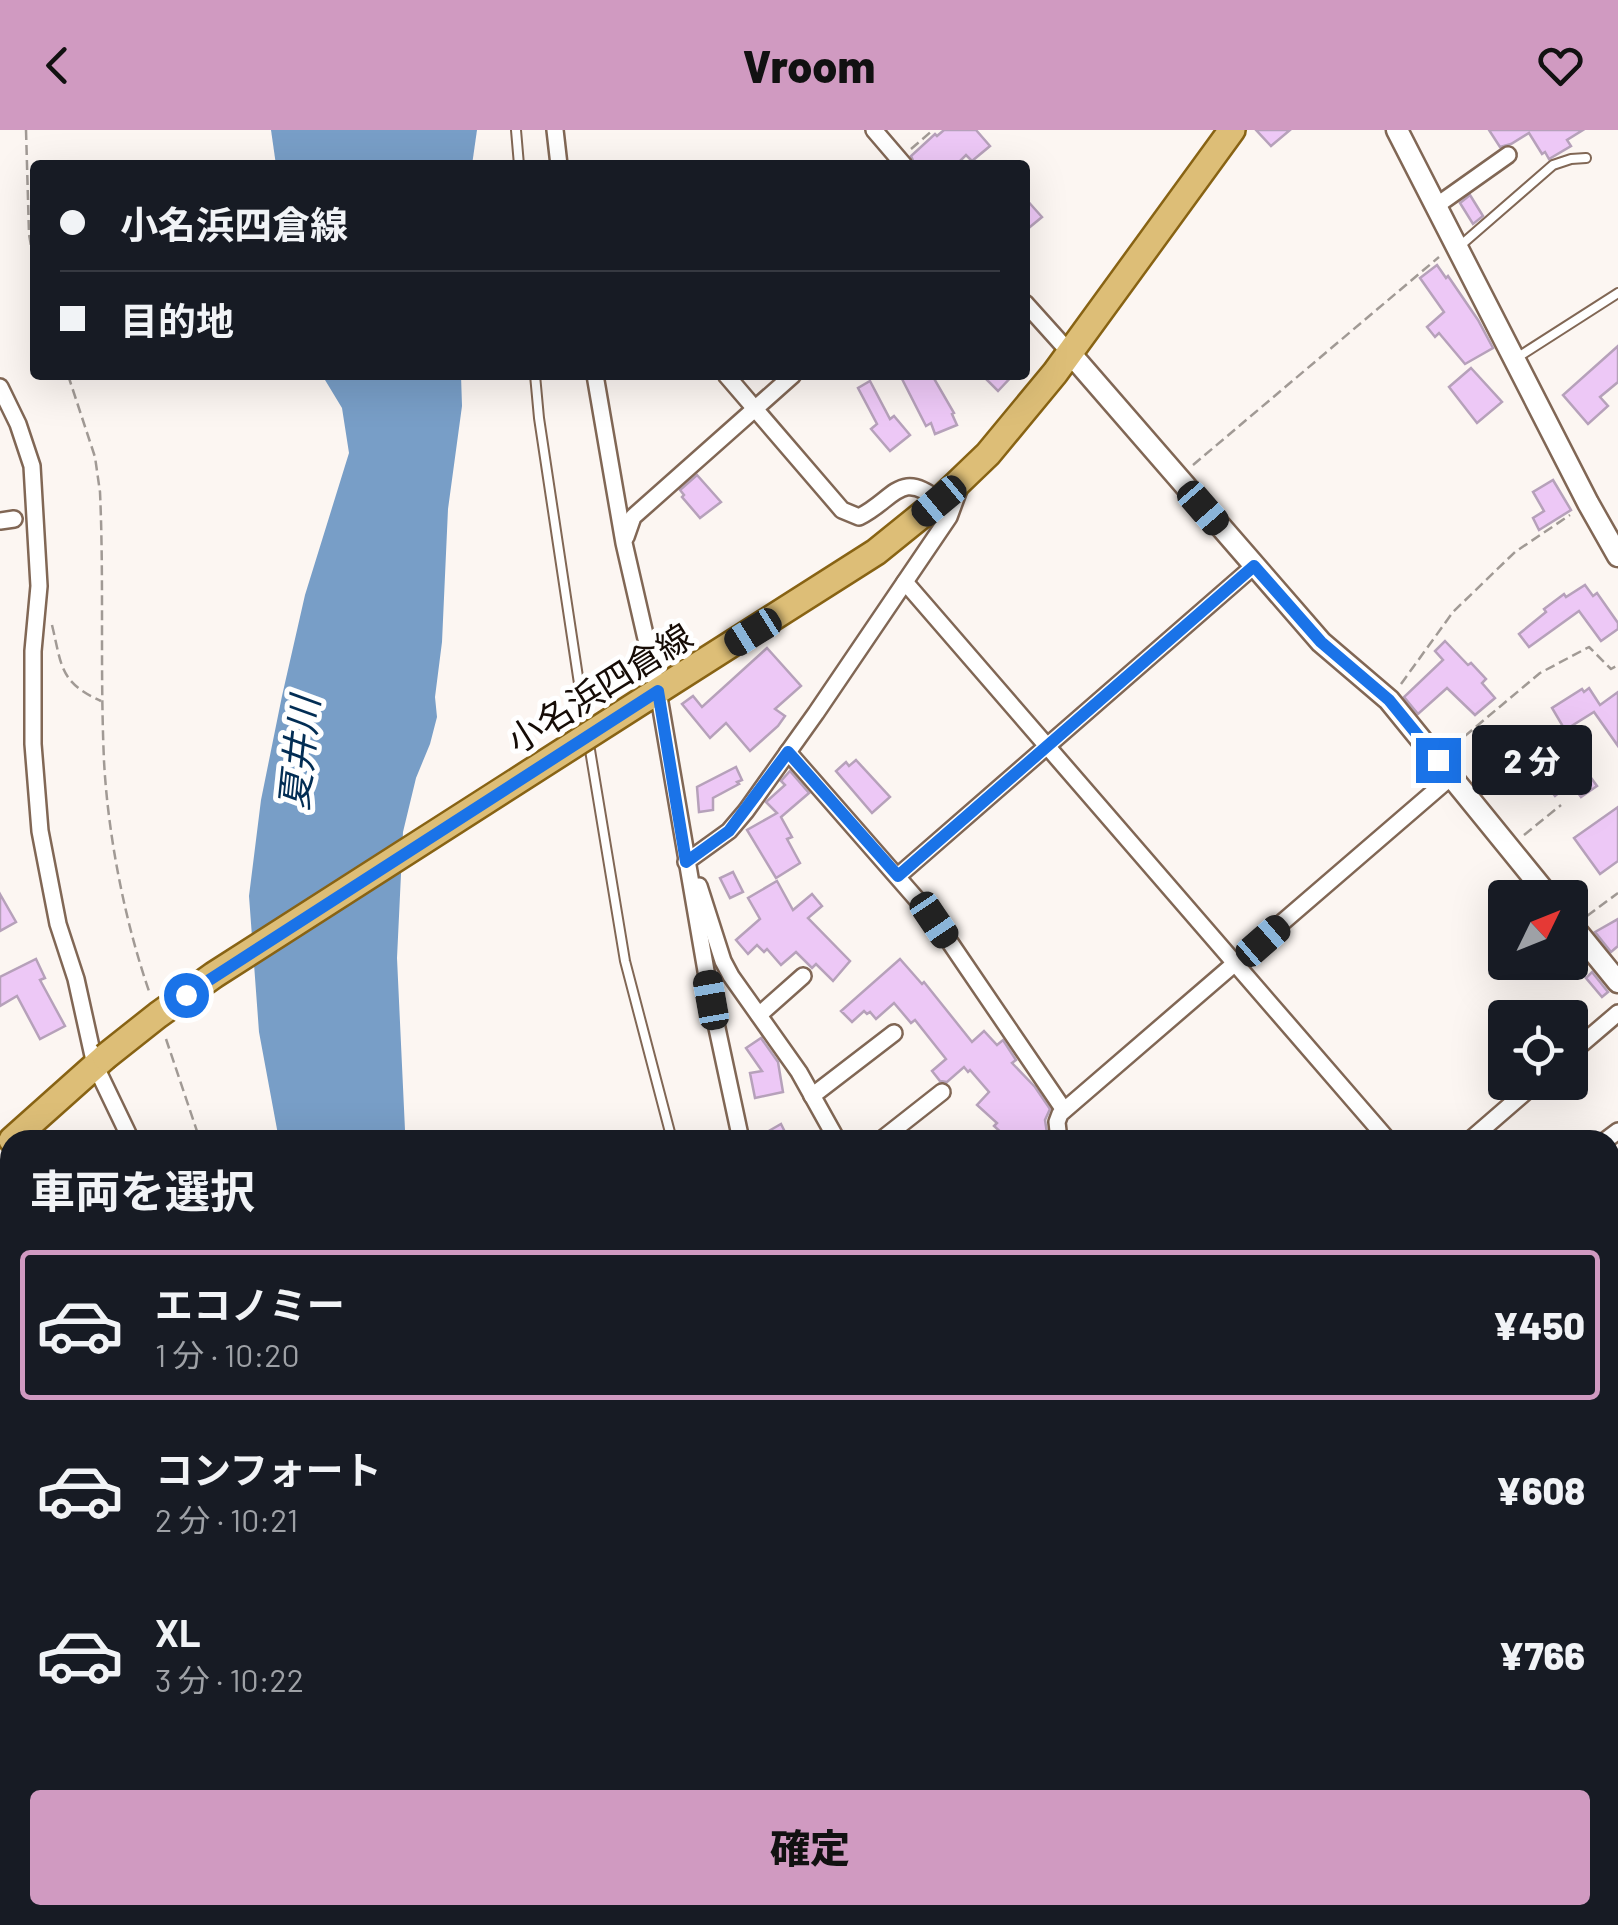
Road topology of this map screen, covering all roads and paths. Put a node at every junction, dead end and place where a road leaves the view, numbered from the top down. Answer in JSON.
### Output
{"nodes":[{"id":1,"x":26,"y":130,"type":"edge"},
{"id":2,"x":516,"y":130,"type":"edge"},
{"id":3,"x":555,"y":130,"type":"edge"},
{"id":4,"x":874,"y":130,"type":"edge"},
{"id":5,"x":933,"y":130,"type":"edge"},
{"id":6,"x":1232,"y":130,"type":"edge"},
{"id":7,"x":1398,"y":130,"type":"edge"},
{"id":8,"x":1508,"y":155,"type":"dead end"},
{"id":9,"x":1586,"y":158,"type":"dead end"},
{"id":10,"x":519,"y":160,"type":"edge"},
{"id":11,"x":558,"y":160,"type":"edge"},
{"id":12,"x":900,"y":160,"type":"edge"},
{"id":13,"x":904,"y":160,"type":"edge"},
{"id":14,"x":1436,"y":206,"type":"junction"},
{"id":15,"x":30,"y":240,"type":"edge"},
{"id":16,"x":1457,"y":246,"type":"junction"},
{"id":17,"x":1618,"y":293,"type":"edge"},
{"id":18,"x":1030,"y":309,"type":"edge"},
{"id":19,"x":1070,"y":353,"type":"junction"},
{"id":20,"x":1514,"y":360,"type":"junction"},
{"id":21,"x":70,"y":380,"type":"edge"},
{"id":22,"x":535,"y":380,"type":"edge"},
{"id":23,"x":596,"y":380,"type":"edge"},
{"id":24,"x":730,"y":380,"type":"edge"},
{"id":25,"x":788,"y":380,"type":"edge"},
{"id":26,"x":0,"y":387,"type":"edge"},
{"id":27,"x":755,"y":409,"type":"junction"},
{"id":28,"x":962,"y":478,"type":"junction"},
{"id":29,"x":1178,"y":478,"type":"junction"},
{"id":30,"x":939,"y":501,"type":"junction"},
{"id":31,"x":1588,"y":503,"type":"junction"},
{"id":32,"x":624,"y":543,"type":"junction"},
{"id":33,"x":1615,"y":544,"type":"edge"},
{"id":34,"x":1254,"y":566,"type":"junction"},
{"id":35,"x":905,"y":582,"type":"junction"},
{"id":36,"x":52,"y":624,"type":"dead end"},
{"id":37,"x":1618,"y":665,"type":"edge"},
{"id":38,"x":651,"y":695,"type":"junction"},
{"id":39,"x":1389,"y":700,"type":"junction"},
{"id":40,"x":102,"y":702,"type":"junction"},
{"id":41,"x":1047,"y":746,"type":"junction"},
{"id":42,"x":788,"y":752,"type":"junction"},
{"id":43,"x":1444,"y":768,"type":"junction"},
{"id":44,"x":1562,"y":805,"type":"dead end"},
{"id":45,"x":1509,"y":848,"type":"junction"},
{"id":46,"x":688,"y":869,"type":"junction"},
{"id":47,"x":898,"y":876,"type":"junction"},
{"id":48,"x":1535,"y":880,"type":"edge"},
{"id":49,"x":1618,"y":893,"type":"edge"},
{"id":50,"x":1588,"y":914,"type":"edge"},
{"id":51,"x":1588,"y":945,"type":"edge"},
{"id":52,"x":1236,"y":964,"type":"junction"},
{"id":53,"x":803,"y":976,"type":"dead end"},
{"id":54,"x":1618,"y":982,"type":"edge"},
{"id":55,"x":150,"y":995,"type":"dead end"},
{"id":56,"x":1618,"y":1013,"type":"edge"},
{"id":57,"x":759,"y":1016,"type":"junction"},
{"id":58,"x":894,"y":1033,"type":"dead end"},
{"id":59,"x":1588,"y":1039,"type":"edge"},
{"id":60,"x":166,"y":1040,"type":"dead end"},
{"id":61,"x":100,"y":1061,"type":"junction"},
{"id":62,"x":942,"y":1092,"type":"dead end"},
{"id":63,"x":812,"y":1096,"type":"junction"},
{"id":64,"x":1516,"y":1100,"type":"edge"},
{"id":65,"x":1064,"y":1110,"type":"junction"},
{"id":66,"x":23,"y":1130,"type":"edge"},
{"id":67,"x":126,"y":1130,"type":"edge"},
{"id":68,"x":197,"y":1130,"type":"edge"},
{"id":69,"x":669,"y":1130,"type":"edge"},
{"id":70,"x":739,"y":1130,"type":"edge"},
{"id":71,"x":831,"y":1130,"type":"edge"},
{"id":72,"x":894,"y":1130,"type":"edge"},
{"id":73,"x":1057,"y":1130,"type":"edge"},
{"id":74,"x":1379,"y":1130,"type":"edge"},
{"id":75,"x":1481,"y":1130,"type":"edge"}],
"edges":[{"from":1,"to":15,"type":"path"},
{"from":2,"to":10,"type":"lane"},
{"from":3,"to":11,"type":"street"},
{"from":4,"to":12,"type":"street"},
{"from":5,"to":13,"type":"path"},
{"from":6,"to":19,"type":"main road","name":"小名浜四倉線"},
{"from":7,"to":14,"type":"street"},
{"from":8,"to":14,"type":"street"},
{"from":9,"to":16,"type":"lane"},
{"from":14,"to":16,"type":"street"},
{"from":16,"to":20,"type":"street"},
{"from":16,"to":29,"type":"path"},
{"from":17,"to":20,"type":"lane"},
{"from":18,"to":19,"type":"street"},
{"from":19,"to":28,"type":"main road","name":"小名浜四倉線"},
{"from":19,"to":29,"type":"street"},
{"from":20,"to":31,"type":"street"},
{"from":21,"to":40,"type":"path"},
{"from":22,"to":69,"type":"lane"},
{"from":23,"to":32,"type":"street"},
{"from":24,"to":27,"type":"street"},
{"from":25,"to":27,"type":"street"},
{"from":26,"to":61,"type":"street"},
{"from":27,"to":30,"type":"street"},
{"from":27,"to":32,"type":"street"},
{"from":28,"to":30,"type":"main road","name":"小名浜四倉線"},
{"from":28,"to":35,"type":"street"},
{"from":29,"to":34,"type":"street"},
{"from":30,"to":38,"type":"main road","name":"小名浜四倉線"},
{"from":31,"to":33,"type":"street"},
{"from":31,"to":39,"type":"path"},
{"from":32,"to":38,"type":"street"},
{"from":34,"to":39,"type":"street"},
{"from":34,"to":41,"type":"street"},
{"from":35,"to":41,"type":"street"},
{"from":35,"to":42,"type":"street"},
{"from":36,"to":40,"type":"path"},
{"from":37,"to":43,"type":"path"},
{"from":38,"to":46,"type":"street"},
{"from":38,"to":61,"type":"main road","name":"小名浜四倉線","bridge":true},
{"from":39,"to":43,"type":"street"},
{"from":40,"to":55,"type":"path"},
{"from":41,"to":47,"type":"street"},
{"from":41,"to":52,"type":"street"},
{"from":42,"to":46,"type":"street"},
{"from":42,"to":47,"type":"street"},
{"from":43,"to":45,"type":"street"},
{"from":43,"to":52,"type":"street"},
{"from":44,"to":45,"type":"path"},
{"from":45,"to":48,"type":"street"},
{"from":46,"to":57,"type":"street"},
{"from":46,"to":70,"type":"street"},
{"from":47,"to":65,"type":"street"},
{"from":49,"to":50,"type":"path"},
{"from":51,"to":54,"type":"street"},
{"from":52,"to":65,"type":"street"},
{"from":52,"to":74,"type":"street"},
{"from":53,"to":57,"type":"street"},
{"from":56,"to":59,"type":"street"},
{"from":57,"to":63,"type":"street"},
{"from":58,"to":63,"type":"street"},
{"from":60,"to":68,"type":"path"},
{"from":61,"to":66,"type":"main road","name":"小名浜四倉線"},
{"from":61,"to":67,"type":"street"},
{"from":62,"to":72,"type":"street"},
{"from":63,"to":71,"type":"street"},
{"from":64,"to":75,"type":"street"},
{"from":65,"to":73,"type":"street"}]}
